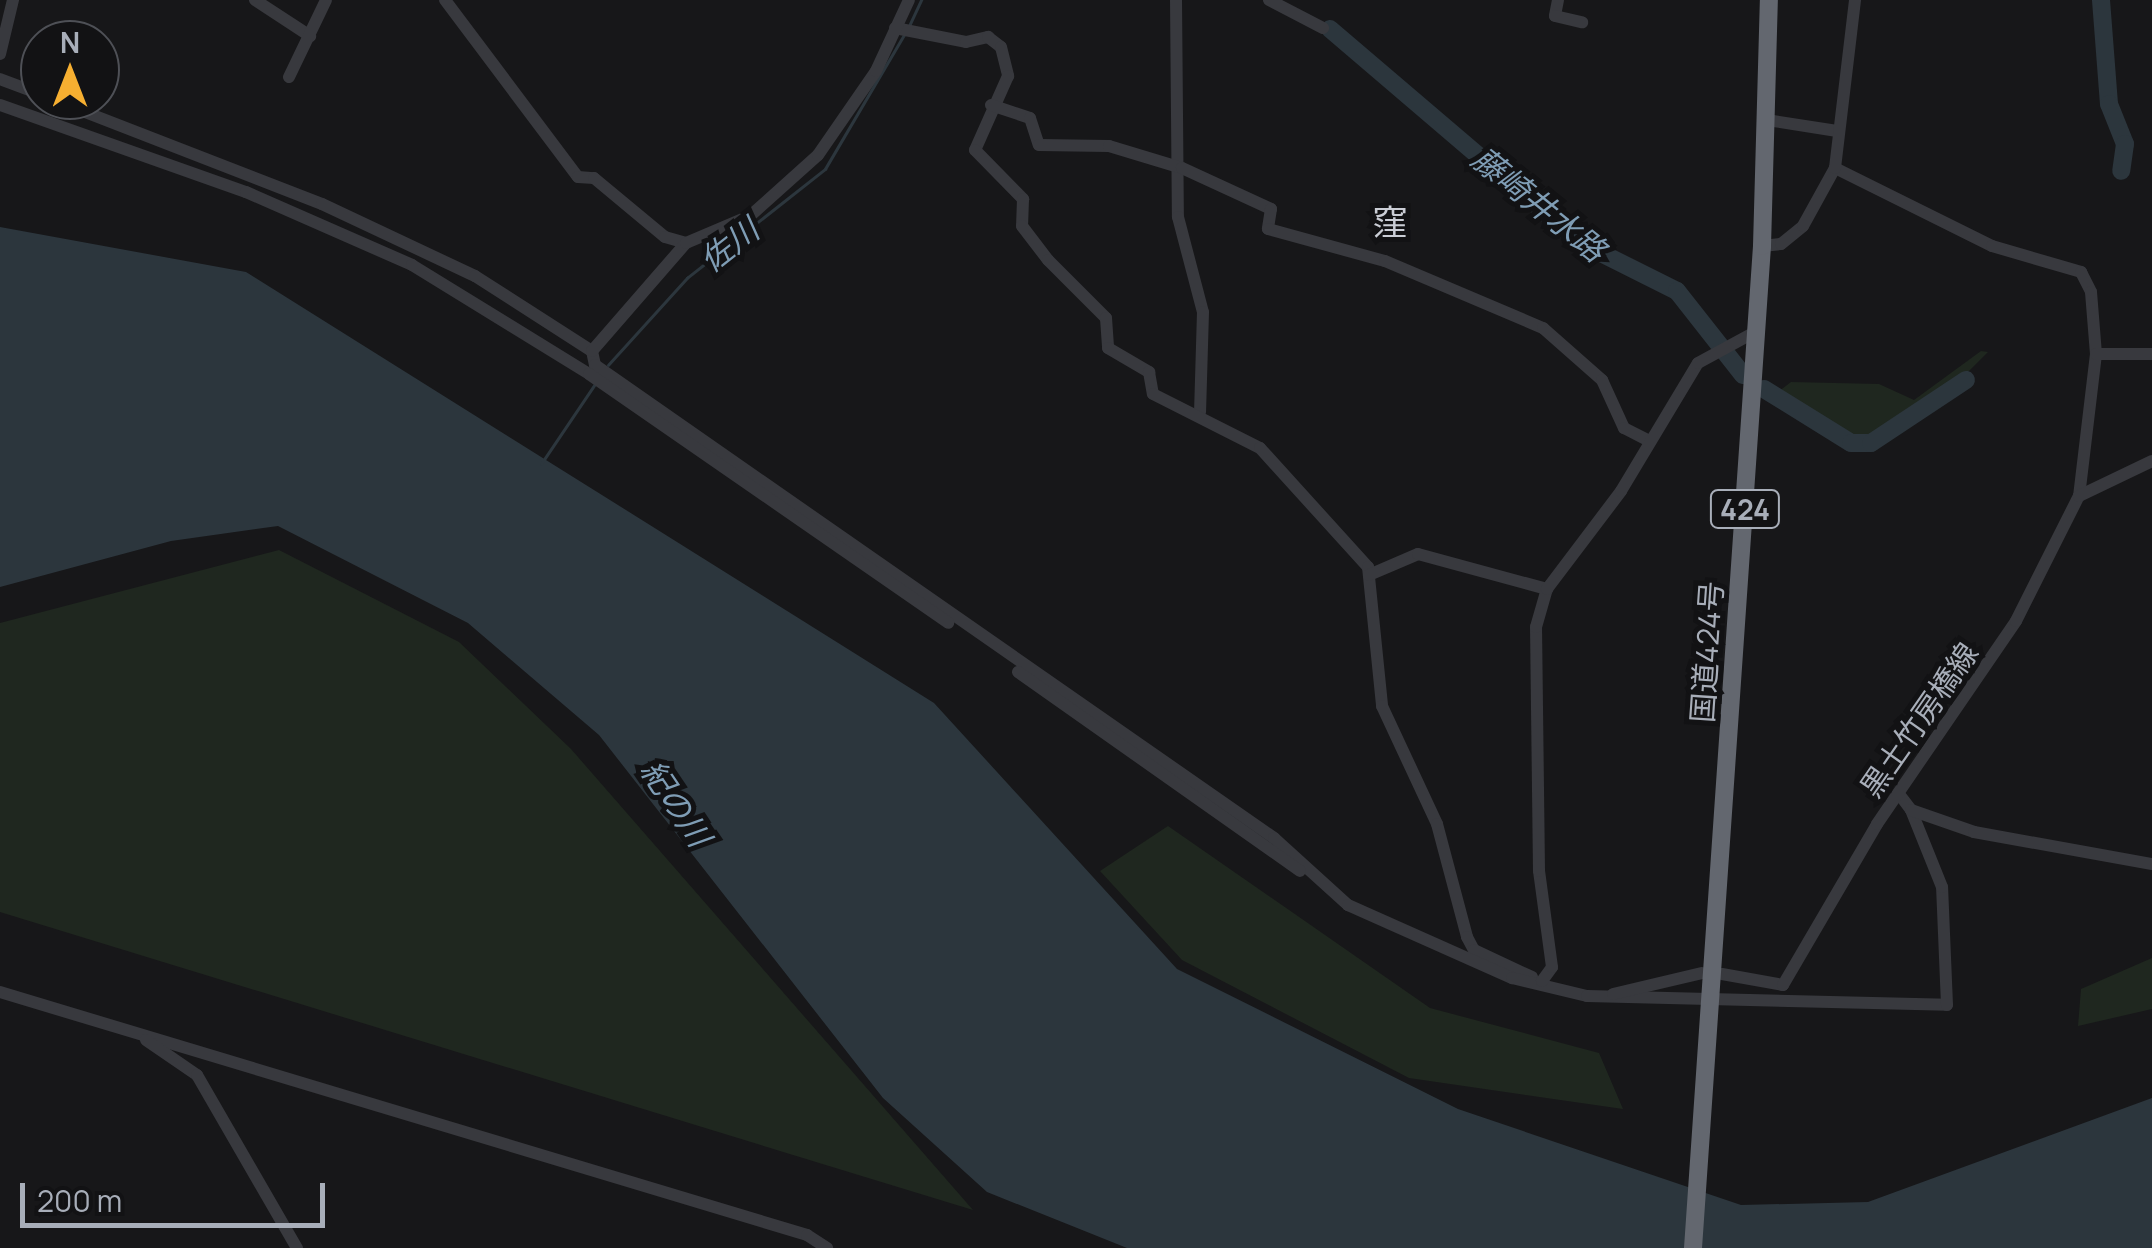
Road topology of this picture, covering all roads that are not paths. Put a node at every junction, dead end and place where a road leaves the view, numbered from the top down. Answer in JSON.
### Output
{"nodes":[{"id":1,"x":14,"y":0,"type":"edge"},
{"id":2,"x":243,"y":0,"type":"edge"},
{"id":3,"x":254,"y":0,"type":"edge"},
{"id":4,"x":326,"y":0,"type":"edge"},
{"id":5,"x":445,"y":0,"type":"edge"},
{"id":6,"x":909,"y":0,"type":"edge"},
{"id":7,"x":1176,"y":0,"type":"edge"},
{"id":8,"x":1270,"y":0,"type":"edge"},
{"id":9,"x":1558,"y":0,"type":"edge"},
{"id":10,"x":1769,"y":0,"type":"edge"},
{"id":11,"x":1855,"y":0,"type":"edge"},
{"id":12,"x":1582,"y":22,"type":"dead end"},
{"id":13,"x":1323,"y":28,"type":"dead end"},
{"id":14,"x":896,"y":29,"type":"junction"},
{"id":15,"x":310,"y":36,"type":"junction"},
{"id":16,"x":0,"y":54,"type":"edge"},
{"id":17,"x":289,"y":77,"type":"dead end"},
{"id":18,"x":992,"y":105,"type":"junction"},
{"id":19,"x":0,"y":106,"type":"edge"},
{"id":20,"x":104,"y":120,"type":"edge"},
{"id":21,"x":1767,"y":120,"type":"junction"},
{"id":22,"x":1837,"y":131,"type":"junction"},
{"id":23,"x":1182,"y":168,"type":"junction"},
{"id":24,"x":1835,"y":168,"type":"junction"},
{"id":25,"x":686,"y":244,"type":"junction"},
{"id":26,"x":1762,"y":246,"type":"junction"},
{"id":27,"x":1757,"y":331,"type":"junction"},
{"id":28,"x":2096,"y":354,"type":"junction"},
{"id":29,"x":2152,"y":354,"type":"edge"},
{"id":30,"x":592,"y":363,"type":"junction"},
{"id":31,"x":1200,"y":412,"type":"junction"},
{"id":32,"x":1646,"y":438,"type":"junction"},
{"id":33,"x":2152,"y":460,"type":"edge"},
{"id":34,"x":2078,"y":496,"type":"junction"},
{"id":35,"x":1369,"y":575,"type":"junction"},
{"id":36,"x":1547,"y":589,"type":"junction"},
{"id":37,"x":1898,"y":794,"type":"junction"},
{"id":38,"x":1911,"y":810,"type":"junction"},
{"id":39,"x":2152,"y":864,"type":"edge"},
{"id":40,"x":1702,"y":972,"type":"dead end"},
{"id":41,"x":1722,"y":974,"type":"dead end"},
{"id":42,"x":1542,"y":981,"type":"junction"},
{"id":43,"x":1783,"y":985,"type":"junction"},
{"id":44,"x":0,"y":992,"type":"edge"},
{"id":45,"x":1564,"y":992,"type":"junction"},
{"id":46,"x":1610,"y":996,"type":"junction"},
{"id":47,"x":1710,"y":998,"type":"junction"},
{"id":48,"x":1789,"y":999,"type":"junction"},
{"id":49,"x":132,"y":1031,"type":"junction"},
{"id":50,"x":297,"y":1248,"type":"edge"},
{"id":51,"x":826,"y":1248,"type":"edge"},
{"id":52,"x":1694,"y":1248,"type":"edge"}],
"edges":[{"from":1,"to":16,"type":"street"},
{"from":2,"to":3,"type":"street"},
{"from":3,"to":15,"type":"street"},
{"from":4,"to":15,"type":"street"},
{"from":5,"to":25,"type":"street"},
{"from":6,"to":14,"type":"street"},
{"from":7,"to":23,"type":"street"},
{"from":8,"to":13,"type":"street"},
{"from":9,"to":12,"type":"street"},
{"from":10,"to":21,"type":"highway","name":"国道424号","number":"424"},
{"from":11,"to":22,"type":"street"},
{"from":14,"to":18,"type":"street"},
{"from":14,"to":25,"type":"street"},
{"from":15,"to":17,"type":"street"},
{"from":18,"to":23,"type":"street"},
{"from":18,"to":31,"type":"street"},
{"from":19,"to":30,"type":"street"},
{"from":20,"to":30,"type":"street"},
{"from":21,"to":22,"type":"street"},
{"from":21,"to":26,"type":"highway","name":"国道424号","number":"424"},
{"from":22,"to":24,"type":"street"},
{"from":23,"to":31,"type":"street"},
{"from":23,"to":32,"type":"street"},
{"from":24,"to":26,"type":"street"},
{"from":24,"to":28,"type":"street","name":"黒土竹房橋線"},
{"from":25,"to":30,"type":"street"},
{"from":26,"to":27,"type":"highway","name":"国道424号","number":"424"},
{"from":27,"to":32,"type":"street"},
{"from":27,"to":47,"type":"highway","name":"国道424号","number":"424"},
{"from":28,"to":29,"type":"street"},
{"from":28,"to":34,"type":"street","name":"黒土竹房橋線"},
{"from":30,"to":45,"type":"street"},
{"from":31,"to":35,"type":"street"},
{"from":32,"to":36,"type":"street"},
{"from":33,"to":34,"type":"street"},
{"from":34,"to":37,"type":"street","name":"黒土竹房橋線"},
{"from":35,"to":36,"type":"street"},
{"from":35,"to":42,"type":"street"},
{"from":36,"to":42,"type":"street"},
{"from":37,"to":38,"type":"street"},
{"from":37,"to":43,"type":"street","name":"黒土竹房橋線"},
{"from":38,"to":39,"type":"street"},
{"from":38,"to":48,"type":"street"},
{"from":40,"to":46,"type":"street"},
{"from":41,"to":43,"type":"street"},
{"from":42,"to":45,"type":"street"},
{"from":43,"to":48,"type":"street"},
{"from":44,"to":49,"type":"street"},
{"from":45,"to":46,"type":"street"},
{"from":46,"to":47,"type":"street"},
{"from":47,"to":48,"type":"street"},
{"from":47,"to":52,"type":"highway","name":"国道424号","number":"424"},
{"from":49,"to":50,"type":"street"},
{"from":49,"to":51,"type":"street"}]}
